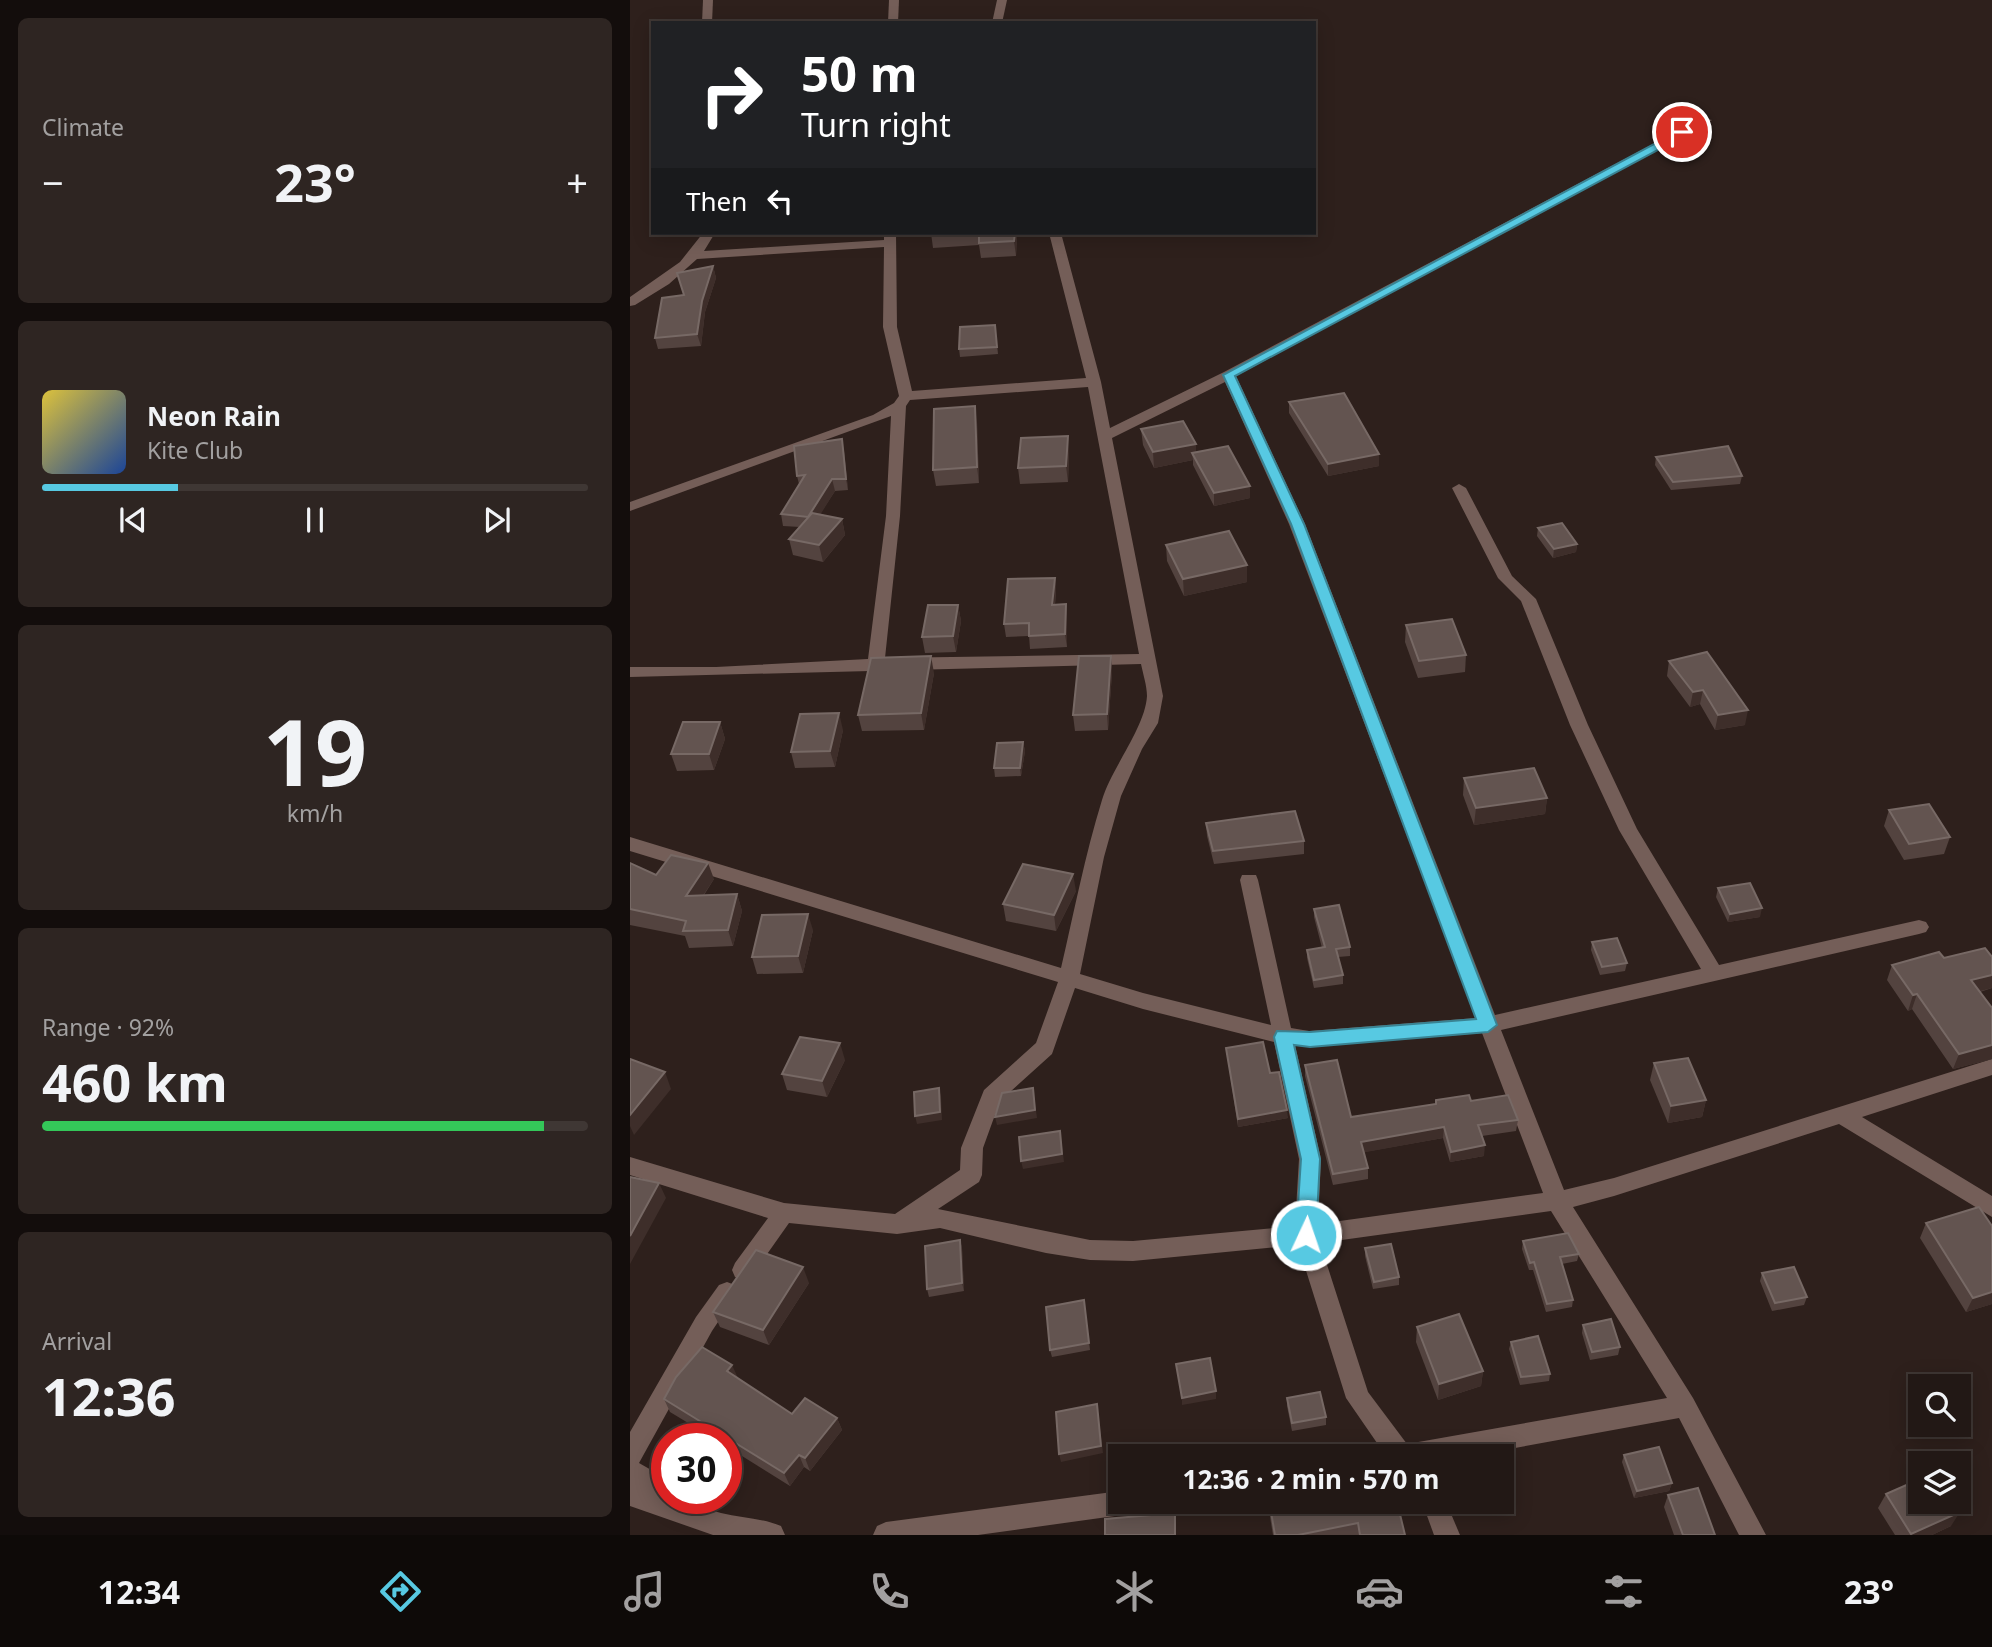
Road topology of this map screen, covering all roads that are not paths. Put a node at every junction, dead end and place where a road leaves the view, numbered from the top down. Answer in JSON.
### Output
{"nodes":[{"id":1,"x":708,"y":0,"type":"edge"},
{"id":2,"x":894,"y":0,"type":"edge"},
{"id":3,"x":1002,"y":0,"type":"edge"},
{"id":4,"x":706,"y":21,"type":"edge"},
{"id":5,"x":893,"y":21,"type":"edge"},
{"id":6,"x":997,"y":21,"type":"edge"},
{"id":7,"x":1706,"y":120,"type":"dead end"},
{"id":8,"x":708,"y":235,"type":"edge"},
{"id":9,"x":1056,"y":235,"type":"edge"},
{"id":10,"x":890,"y":238,"type":"edge"},
{"id":11,"x":695,"y":255,"type":"junction"},
{"id":12,"x":630,"y":302,"type":"edge"},
{"id":13,"x":1229,"y":375,"type":"junction"},
{"id":14,"x":1094,"y":382,"type":"junction"},
{"id":15,"x":902,"y":401,"type":"junction"},
{"id":16,"x":1105,"y":436,"type":"junction"},
{"id":17,"x":1459,"y":488,"type":"dead end"},
{"id":18,"x":630,"y":507,"type":"edge"},
{"id":19,"x":1148,"y":659,"type":"junction"},
{"id":20,"x":876,"y":664,"type":"junction"},
{"id":21,"x":630,"y":672,"type":"edge"},
{"id":22,"x":630,"y":844,"type":"edge"},
{"id":23,"x":1249,"y":880,"type":"dead end"},
{"id":24,"x":1919,"y":927,"type":"dead end"},
{"id":25,"x":1714,"y":975,"type":"junction"},
{"id":26,"x":1069,"y":978,"type":"junction"},
{"id":27,"x":1488,"y":1025,"type":"junction"},
{"id":28,"x":1283,"y":1037,"type":"junction"},
{"id":29,"x":1992,"y":1067,"type":"edge"},
{"id":30,"x":1839,"y":1114,"type":"junction"},
{"id":31,"x":630,"y":1166,"type":"edge"},
{"id":32,"x":1557,"y":1201,"type":"junction"},
{"id":33,"x":1992,"y":1208,"type":"edge"},
{"id":34,"x":784,"y":1213,"type":"junction"},
{"id":35,"x":897,"y":1224,"type":"junction"},
{"id":36,"x":1306,"y":1235,"type":"junction"},
{"id":37,"x":1685,"y":1406,"type":"junction"},
{"id":38,"x":1394,"y":1444,"type":"edge"},
{"id":39,"x":1471,"y":1444,"type":"edge"},
{"id":40,"x":630,"y":1455,"type":"edge"},
{"id":41,"x":630,"y":1471,"type":"edge"},
{"id":42,"x":651,"y":1483,"type":"edge"},
{"id":43,"x":630,"y":1494,"type":"edge"},
{"id":44,"x":1108,"y":1505,"type":"edge"},
{"id":45,"x":696,"y":1514,"type":"edge"},
{"id":46,"x":1439,"y":1514,"type":"edge"},
{"id":47,"x":716,"y":1530,"type":"edge"},
{"id":48,"x":772,"y":1535,"type":"edge"},
{"id":49,"x":886,"y":1535,"type":"edge"},
{"id":50,"x":1447,"y":1535,"type":"edge"},
{"id":51,"x":1753,"y":1535,"type":"edge"}],
"edges":[{"from":1,"to":4,"type":"street"},
{"from":2,"to":5,"type":"street"},
{"from":3,"to":6,"type":"street"},
{"from":7,"to":13,"type":"street"},
{"from":8,"to":11,"type":"street"},
{"from":9,"to":14,"type":"street"},
{"from":10,"to":11,"type":"street"},
{"from":10,"to":15,"type":"street"},
{"from":11,"to":12,"type":"street"},
{"from":13,"to":16,"type":"street"},
{"from":13,"to":27,"type":"street"},
{"from":14,"to":15,"type":"street"},
{"from":14,"to":16,"type":"street"},
{"from":15,"to":18,"type":"street"},
{"from":15,"to":20,"type":"street"},
{"from":16,"to":19,"type":"street"},
{"from":17,"to":25,"type":"street"},
{"from":19,"to":20,"type":"street"},
{"from":19,"to":26,"type":"street"},
{"from":20,"to":21,"type":"street"},
{"from":22,"to":26,"type":"street"},
{"from":23,"to":28,"type":"street"},
{"from":24,"to":25,"type":"street"},
{"from":25,"to":27,"type":"street"},
{"from":26,"to":28,"type":"street"},
{"from":26,"to":35,"type":"street"},
{"from":27,"to":28,"type":"street"},
{"from":27,"to":32,"type":"street"},
{"from":28,"to":36,"type":"street"},
{"from":29,"to":30,"type":"street"},
{"from":30,"to":32,"type":"street"},
{"from":30,"to":33,"type":"street"},
{"from":31,"to":34,"type":"street"},
{"from":32,"to":36,"type":"street"},
{"from":32,"to":37,"type":"street"},
{"from":34,"to":35,"type":"street"},
{"from":34,"to":40,"type":"street"},
{"from":35,"to":36,"type":"street"},
{"from":36,"to":38,"type":"street"},
{"from":37,"to":39,"type":"street"},
{"from":37,"to":51,"type":"street"},
{"from":41,"to":42,"type":"street"},
{"from":43,"to":47,"type":"street"},
{"from":44,"to":49,"type":"street"},
{"from":45,"to":47,"type":"street"},
{"from":46,"to":50,"type":"street"},
{"from":47,"to":48,"type":"street"}]}
